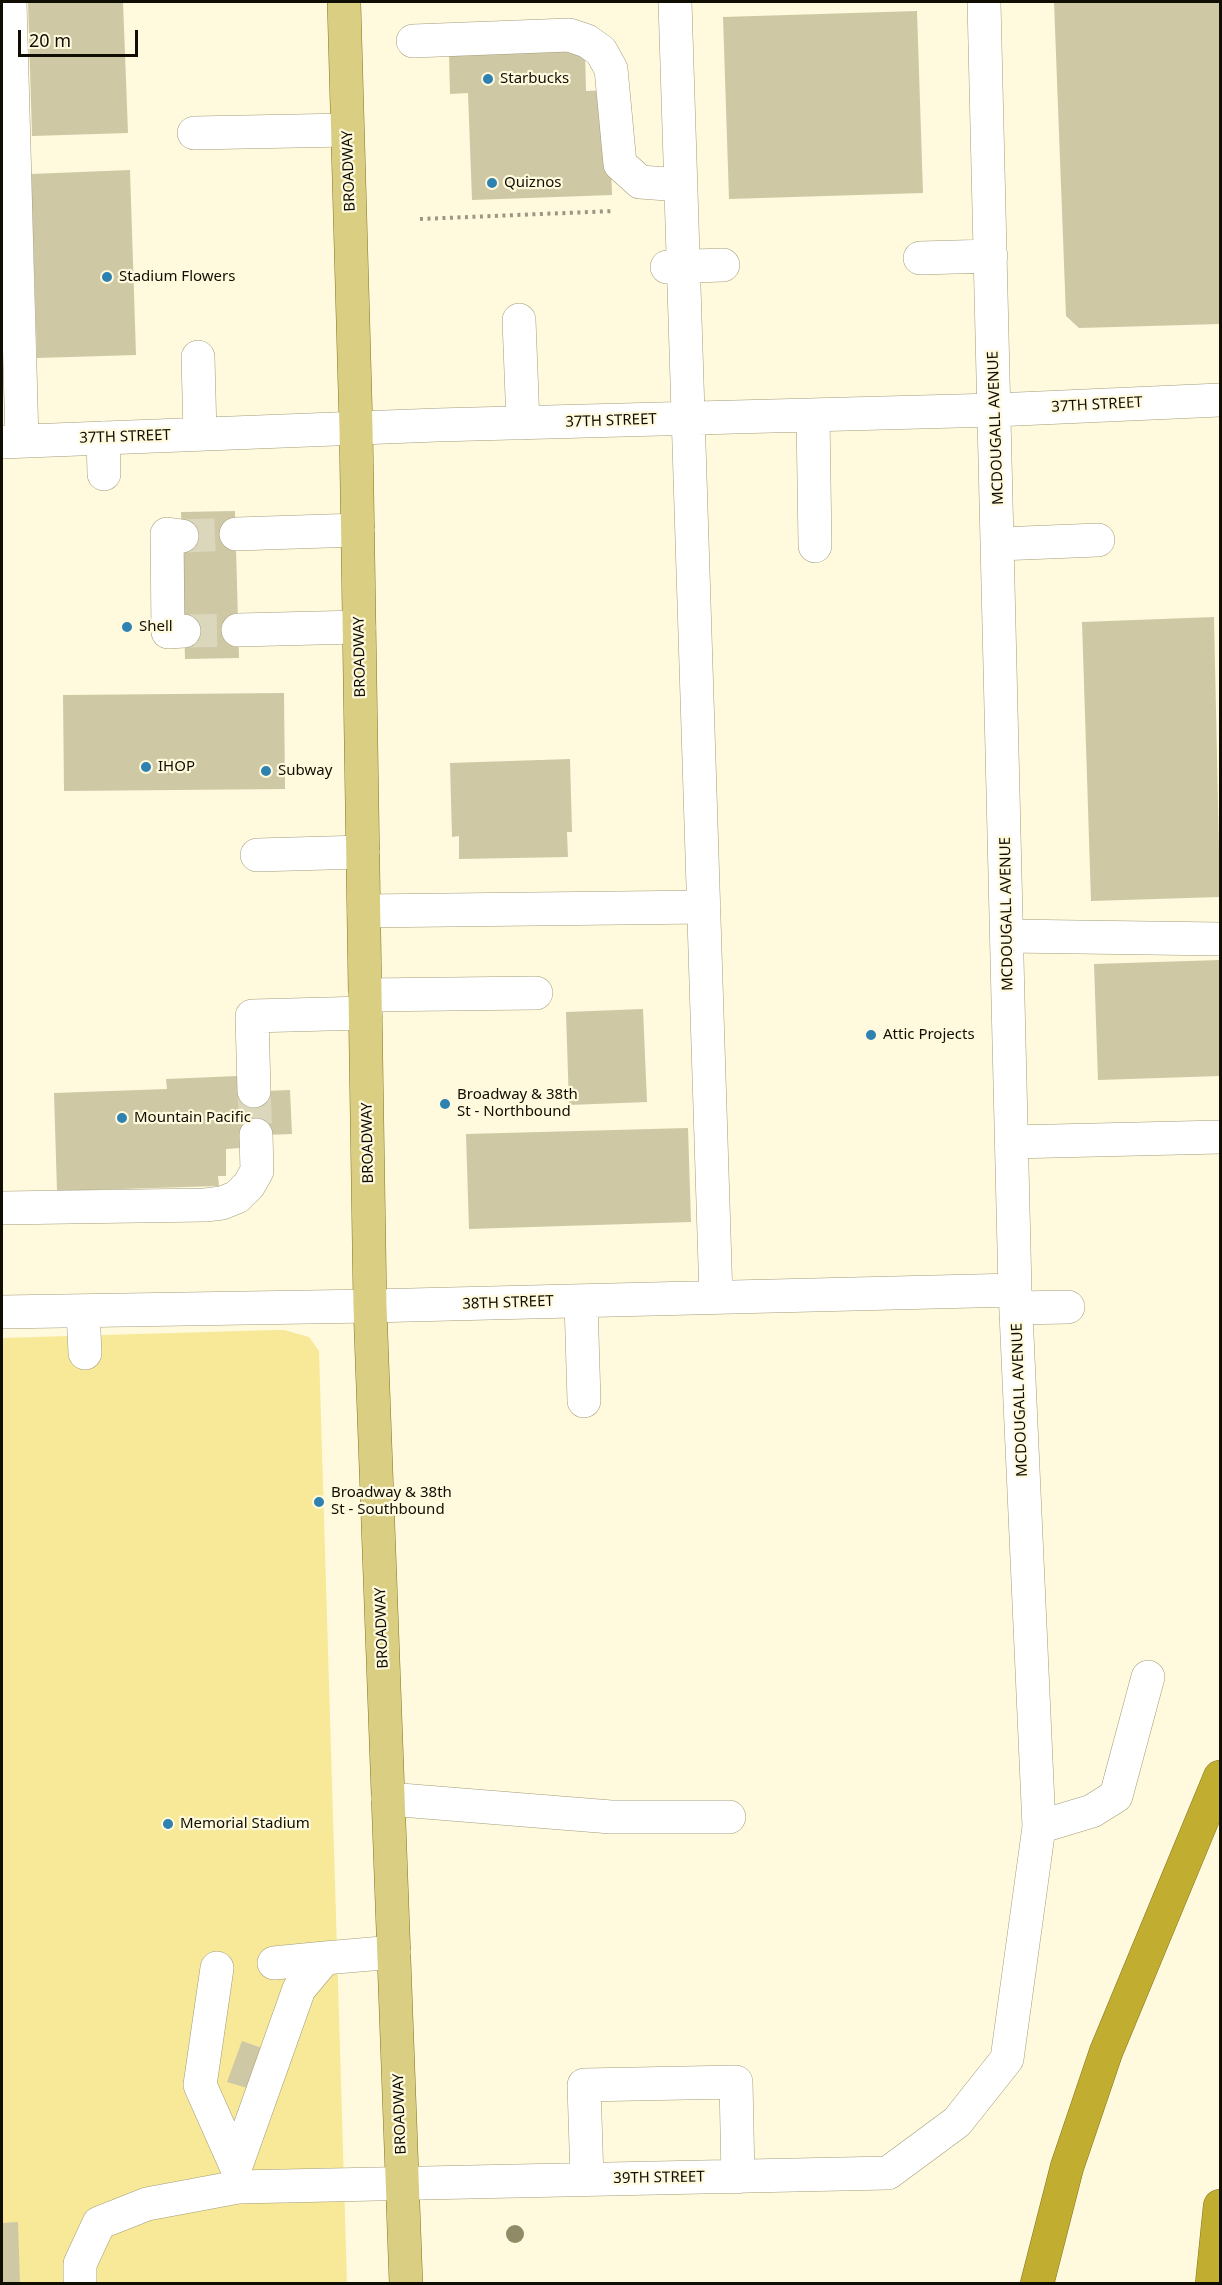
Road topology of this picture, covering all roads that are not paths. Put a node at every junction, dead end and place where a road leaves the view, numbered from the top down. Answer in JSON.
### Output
{"nodes":[{"id":1,"x":10,"y":2,"type":"edge"},
{"id":2,"x":344,"y":2,"type":"edge"},
{"id":3,"x":675,"y":2,"type":"edge"},
{"id":4,"x":984,"y":2,"type":"edge"},
{"id":5,"x":413,"y":41,"type":"dead end"},
{"id":6,"x":347,"y":130,"type":"junction"},
{"id":7,"x":194,"y":133,"type":"dead end"},
{"id":8,"x":681,"y":184,"type":"junction"},
{"id":9,"x":991,"y":256,"type":"junction"},
{"id":10,"x":920,"y":258,"type":"dead end"},
{"id":11,"x":723,"y":265,"type":"dead end"},
{"id":12,"x":675,"y":266,"type":"junction"},
{"id":13,"x":519,"y":320,"type":"dead end"},
{"id":14,"x":198,"y":357,"type":"dead end"},
{"id":15,"x":1221,"y":400,"type":"edge"},
{"id":16,"x":995,"y":410,"type":"junction"},
{"id":17,"x":813,"y":415,"type":"junction"},
{"id":18,"x":687,"y":419,"type":"junction"},
{"id":19,"x":523,"y":423,"type":"junction"},
{"id":20,"x":356,"y":428,"type":"junction"},
{"id":21,"x":200,"y":434,"type":"junction"},
{"id":22,"x":103,"y":438,"type":"junction"},
{"id":23,"x":12,"y":442,"type":"edge"},
{"id":24,"x":104,"y":474,"type":"dead end"},
{"id":25,"x":358,"y":530,"type":"junction"},
{"id":26,"x":236,"y":534,"type":"tunnel mouth"},
{"id":27,"x":182,"y":536,"type":"tunnel mouth"},
{"id":28,"x":1098,"y":540,"type":"dead end"},
{"id":29,"x":999,"y":544,"type":"junction"},
{"id":30,"x":815,"y":546,"type":"dead end"},
{"id":31,"x":360,"y":627,"type":"junction"},
{"id":32,"x":238,"y":630,"type":"tunnel mouth"},
{"id":33,"x":184,"y":631,"type":"tunnel mouth"},
{"id":34,"x":363,"y":852,"type":"junction"},
{"id":35,"x":258,"y":855,"type":"dead end"},
{"id":36,"x":704,"y":907,"type":"junction"},
{"id":37,"x":364,"y":911,"type":"junction"},
{"id":38,"x":1008,"y":936,"type":"junction"},
{"id":39,"x":1221,"y":939,"type":"edge"},
{"id":40,"x":536,"y":993,"type":"dead end"},
{"id":41,"x":365,"y":1004,"type":"junction"},
{"id":42,"x":254,"y":1091,"type":"tunnel mouth"},
{"id":43,"x":256,"y":1135,"type":"tunnel mouth"},
{"id":44,"x":1221,"y":1137,"type":"edge"},
{"id":45,"x":1012,"y":1142,"type":"junction"},
{"id":46,"x":2,"y":1208,"type":"edge"},
{"id":47,"x":716,"y":1297,"type":"junction"},
{"id":48,"x":1016,"y":1299,"type":"junction"},
{"id":49,"x":581,"y":1301,"type":"junction"},
{"id":50,"x":370,"y":1306,"type":"junction"},
{"id":51,"x":1068,"y":1307,"type":"dead end"},
{"id":52,"x":83,"y":1311,"type":"junction"},
{"id":53,"x":2,"y":1312,"type":"edge"},
{"id":54,"x":85,"y":1353,"type":"dead end"},
{"id":55,"x":584,"y":1401,"type":"dead end"},
{"id":56,"x":1148,"y":1677,"type":"dead end"},
{"id":57,"x":1221,"y":1777,"type":"edge"},
{"id":58,"x":388,"y":1799,"type":"junction"},
{"id":59,"x":729,"y":1817,"type":"dead end"},
{"id":60,"x":1039,"y":1827,"type":"junction"},
{"id":61,"x":394,"y":1952,"type":"junction"},
{"id":62,"x":325,"y":1958,"type":"junction"},
{"id":63,"x":274,"y":1963,"type":"dead end"},
{"id":64,"x":217,"y":1968,"type":"dead end"},
{"id":65,"x":237,"y":2176,"type":"junction"},
{"id":66,"x":738,"y":2177,"type":"junction"},
{"id":67,"x":587,"y":2179,"type":"junction"},
{"id":68,"x":402,"y":2182,"type":"junction"},
{"id":69,"x":1221,"y":2206,"type":"edge"},
{"id":70,"x":80,"y":2283,"type":"edge"},
{"id":71,"x":406,"y":2283,"type":"edge"},
{"id":72,"x":1037,"y":2283,"type":"edge"},
{"id":73,"x":1212,"y":2283,"type":"edge"}],
"edges":[{"from":1,"to":23,"type":"street"},
{"from":2,"to":6,"type":"main road","name":"BROADWAY"},
{"from":3,"to":8,"type":"street"},
{"from":4,"to":9,"type":"street","name":"MCDOUGALL AVENUE"},
{"from":5,"to":8,"type":"street"},
{"from":6,"to":7,"type":"street"},
{"from":6,"to":20,"type":"main road","name":"BROADWAY"},
{"from":8,"to":12,"type":"street"},
{"from":9,"to":10,"type":"street"},
{"from":9,"to":16,"type":"street","name":"MCDOUGALL AVENUE"},
{"from":11,"to":12,"type":"street"},
{"from":12,"to":18,"type":"street"},
{"from":13,"to":19,"type":"street"},
{"from":14,"to":21,"type":"street"},
{"from":15,"to":16,"type":"street","name":"37TH STREET"},
{"from":16,"to":17,"type":"street","name":"37TH STREET"},
{"from":16,"to":29,"type":"street","name":"MCDOUGALL AVENUE"},
{"from":17,"to":18,"type":"street","name":"37TH STREET"},
{"from":17,"to":30,"type":"street"},
{"from":18,"to":19,"type":"street","name":"37TH STREET"},
{"from":18,"to":36,"type":"street"},
{"from":19,"to":20,"type":"street","name":"37TH STREET"},
{"from":20,"to":21,"type":"street","name":"37TH STREET"},
{"from":20,"to":25,"type":"main road","name":"BROADWAY"},
{"from":21,"to":22,"type":"street","name":"37TH STREET"},
{"from":22,"to":23,"type":"street","name":"37TH STREET"},
{"from":22,"to":24,"type":"street"},
{"from":25,"to":26,"type":"street"},
{"from":25,"to":31,"type":"main road","name":"BROADWAY"},
{"from":27,"to":33,"type":"street"},
{"from":28,"to":29,"type":"street"},
{"from":29,"to":38,"type":"street","name":"MCDOUGALL AVENUE"},
{"from":31,"to":32,"type":"street"},
{"from":31,"to":34,"type":"main road","name":"BROADWAY"},
{"from":34,"to":35,"type":"street"},
{"from":34,"to":37,"type":"main road","name":"BROADWAY"},
{"from":36,"to":37,"type":"street"},
{"from":36,"to":47,"type":"street"},
{"from":37,"to":41,"type":"main road","name":"BROADWAY"},
{"from":38,"to":39,"type":"street"},
{"from":38,"to":45,"type":"street","name":"MCDOUGALL AVENUE"},
{"from":40,"to":41,"type":"street"},
{"from":41,"to":42,"type":"street"},
{"from":41,"to":50,"type":"main road","name":"BROADWAY"},
{"from":43,"to":46,"type":"street"},
{"from":44,"to":45,"type":"street"},
{"from":45,"to":48,"type":"street","name":"MCDOUGALL AVENUE"},
{"from":47,"to":48,"type":"street","name":"38TH STREET"},
{"from":47,"to":49,"type":"street","name":"38TH STREET"},
{"from":48,"to":51,"type":"street","name":"38TH STREET"},
{"from":48,"to":60,"type":"street","name":"MCDOUGALL AVENUE"},
{"from":49,"to":50,"type":"street","name":"38TH STREET"},
{"from":49,"to":55,"type":"street"},
{"from":50,"to":52,"type":"street","name":"38TH STREET"},
{"from":50,"to":58,"type":"main road","name":"BROADWAY"},
{"from":52,"to":53,"type":"street","name":"38TH STREET"},
{"from":52,"to":54,"type":"street"},
{"from":56,"to":60,"type":"street"},
{"from":57,"to":72,"type":"highway"},
{"from":58,"to":59,"type":"street"},
{"from":58,"to":61,"type":"main road","name":"BROADWAY"},
{"from":60,"to":66,"type":"street","name":"39TH STREET"},
{"from":61,"to":62,"type":"street"},
{"from":61,"to":68,"type":"main road","name":"BROADWAY"},
{"from":62,"to":63,"type":"street"},
{"from":62,"to":65,"type":"street"},
{"from":64,"to":65,"type":"street"},
{"from":65,"to":68,"type":"street","name":"39TH STREET"},
{"from":65,"to":70,"type":"street","name":"39TH STREET"},
{"from":66,"to":67,"type":"street","name":"39TH STREET"},
{"from":66,"to":67,"type":"street"},
{"from":67,"to":68,"type":"street","name":"39TH STREET"},
{"from":68,"to":71,"type":"main road","name":"BROADWAY"},
{"from":69,"to":73,"type":"highway"}]}
